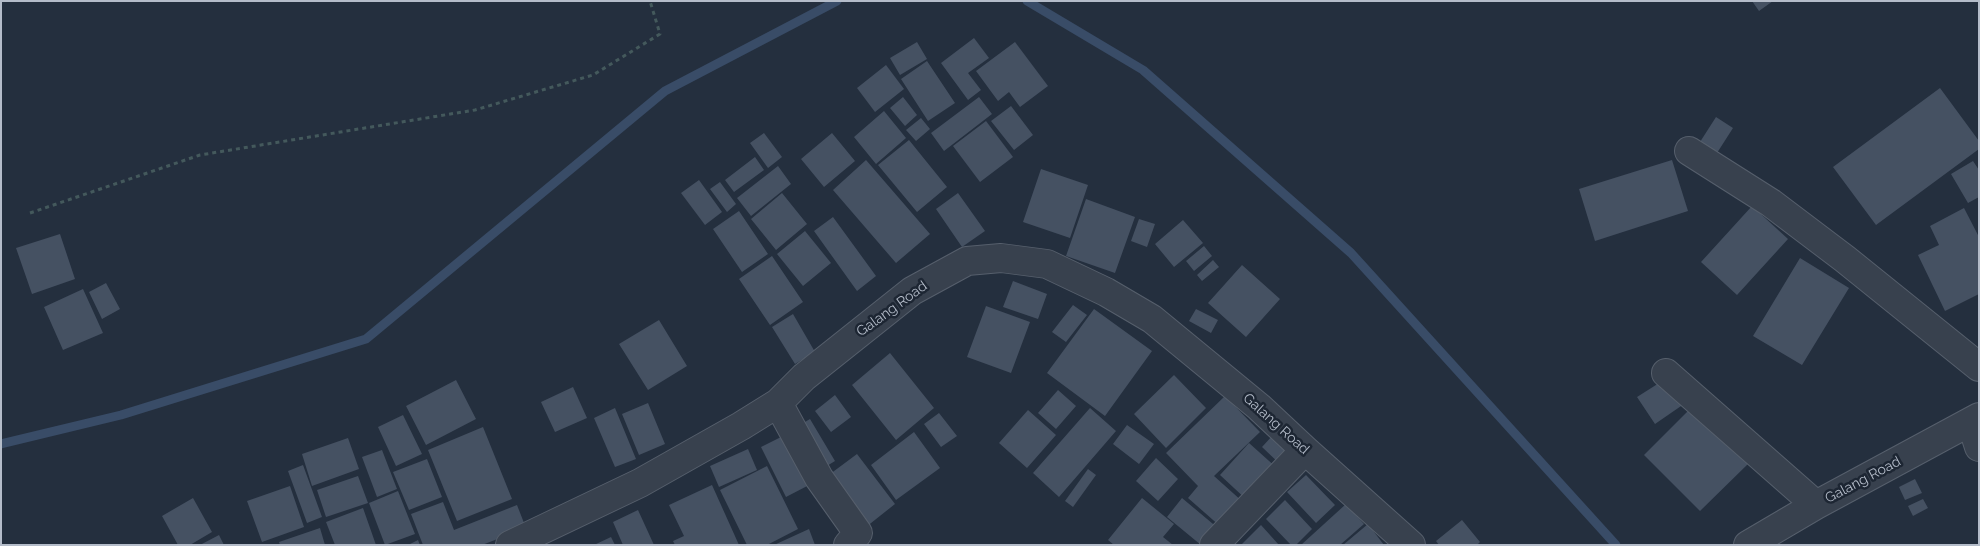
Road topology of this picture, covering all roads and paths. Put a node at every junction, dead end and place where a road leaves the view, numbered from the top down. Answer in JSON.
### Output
{"nodes":[{"id":1,"x":650,"y":1,"type":"edge"},
{"id":2,"x":1689,"y":151,"type":"dead end"},
{"id":3,"x":30,"y":213,"type":"dead end"},
{"id":4,"x":1979,"y":368,"type":"edge"},
{"id":5,"x":1666,"y":373,"type":"dead end"},
{"id":6,"x":778,"y":403,"type":"junction"},
{"id":7,"x":1975,"y":420,"type":"edge"},
{"id":8,"x":1979,"y":448,"type":"edge"},
{"id":9,"x":1305,"y":450,"type":"junction"},
{"id":10,"x":1816,"y":505,"type":"junction"},
{"id":11,"x":510,"y":545,"type":"edge"},
{"id":12,"x":848,"y":545,"type":"edge"},
{"id":13,"x":1214,"y":545,"type":"edge"},
{"id":14,"x":1412,"y":545,"type":"edge"},
{"id":15,"x":1748,"y":545,"type":"edge"}],
"edges":[{"from":1,"to":3,"type":"path"},
{"from":2,"to":4,"type":"street"},
{"from":5,"to":10,"type":"street"},
{"from":6,"to":9,"type":"street","name":"Galang Road"},
{"from":6,"to":11,"type":"street","name":"Galang Road"},
{"from":6,"to":12,"type":"street"},
{"from":7,"to":8,"type":"street"},
{"from":7,"to":10,"type":"street","name":"Galang Road"},
{"from":9,"to":13,"type":"street"},
{"from":9,"to":14,"type":"street","name":"Galang Road"},
{"from":10,"to":15,"type":"street","name":"Galang Road"}]}
